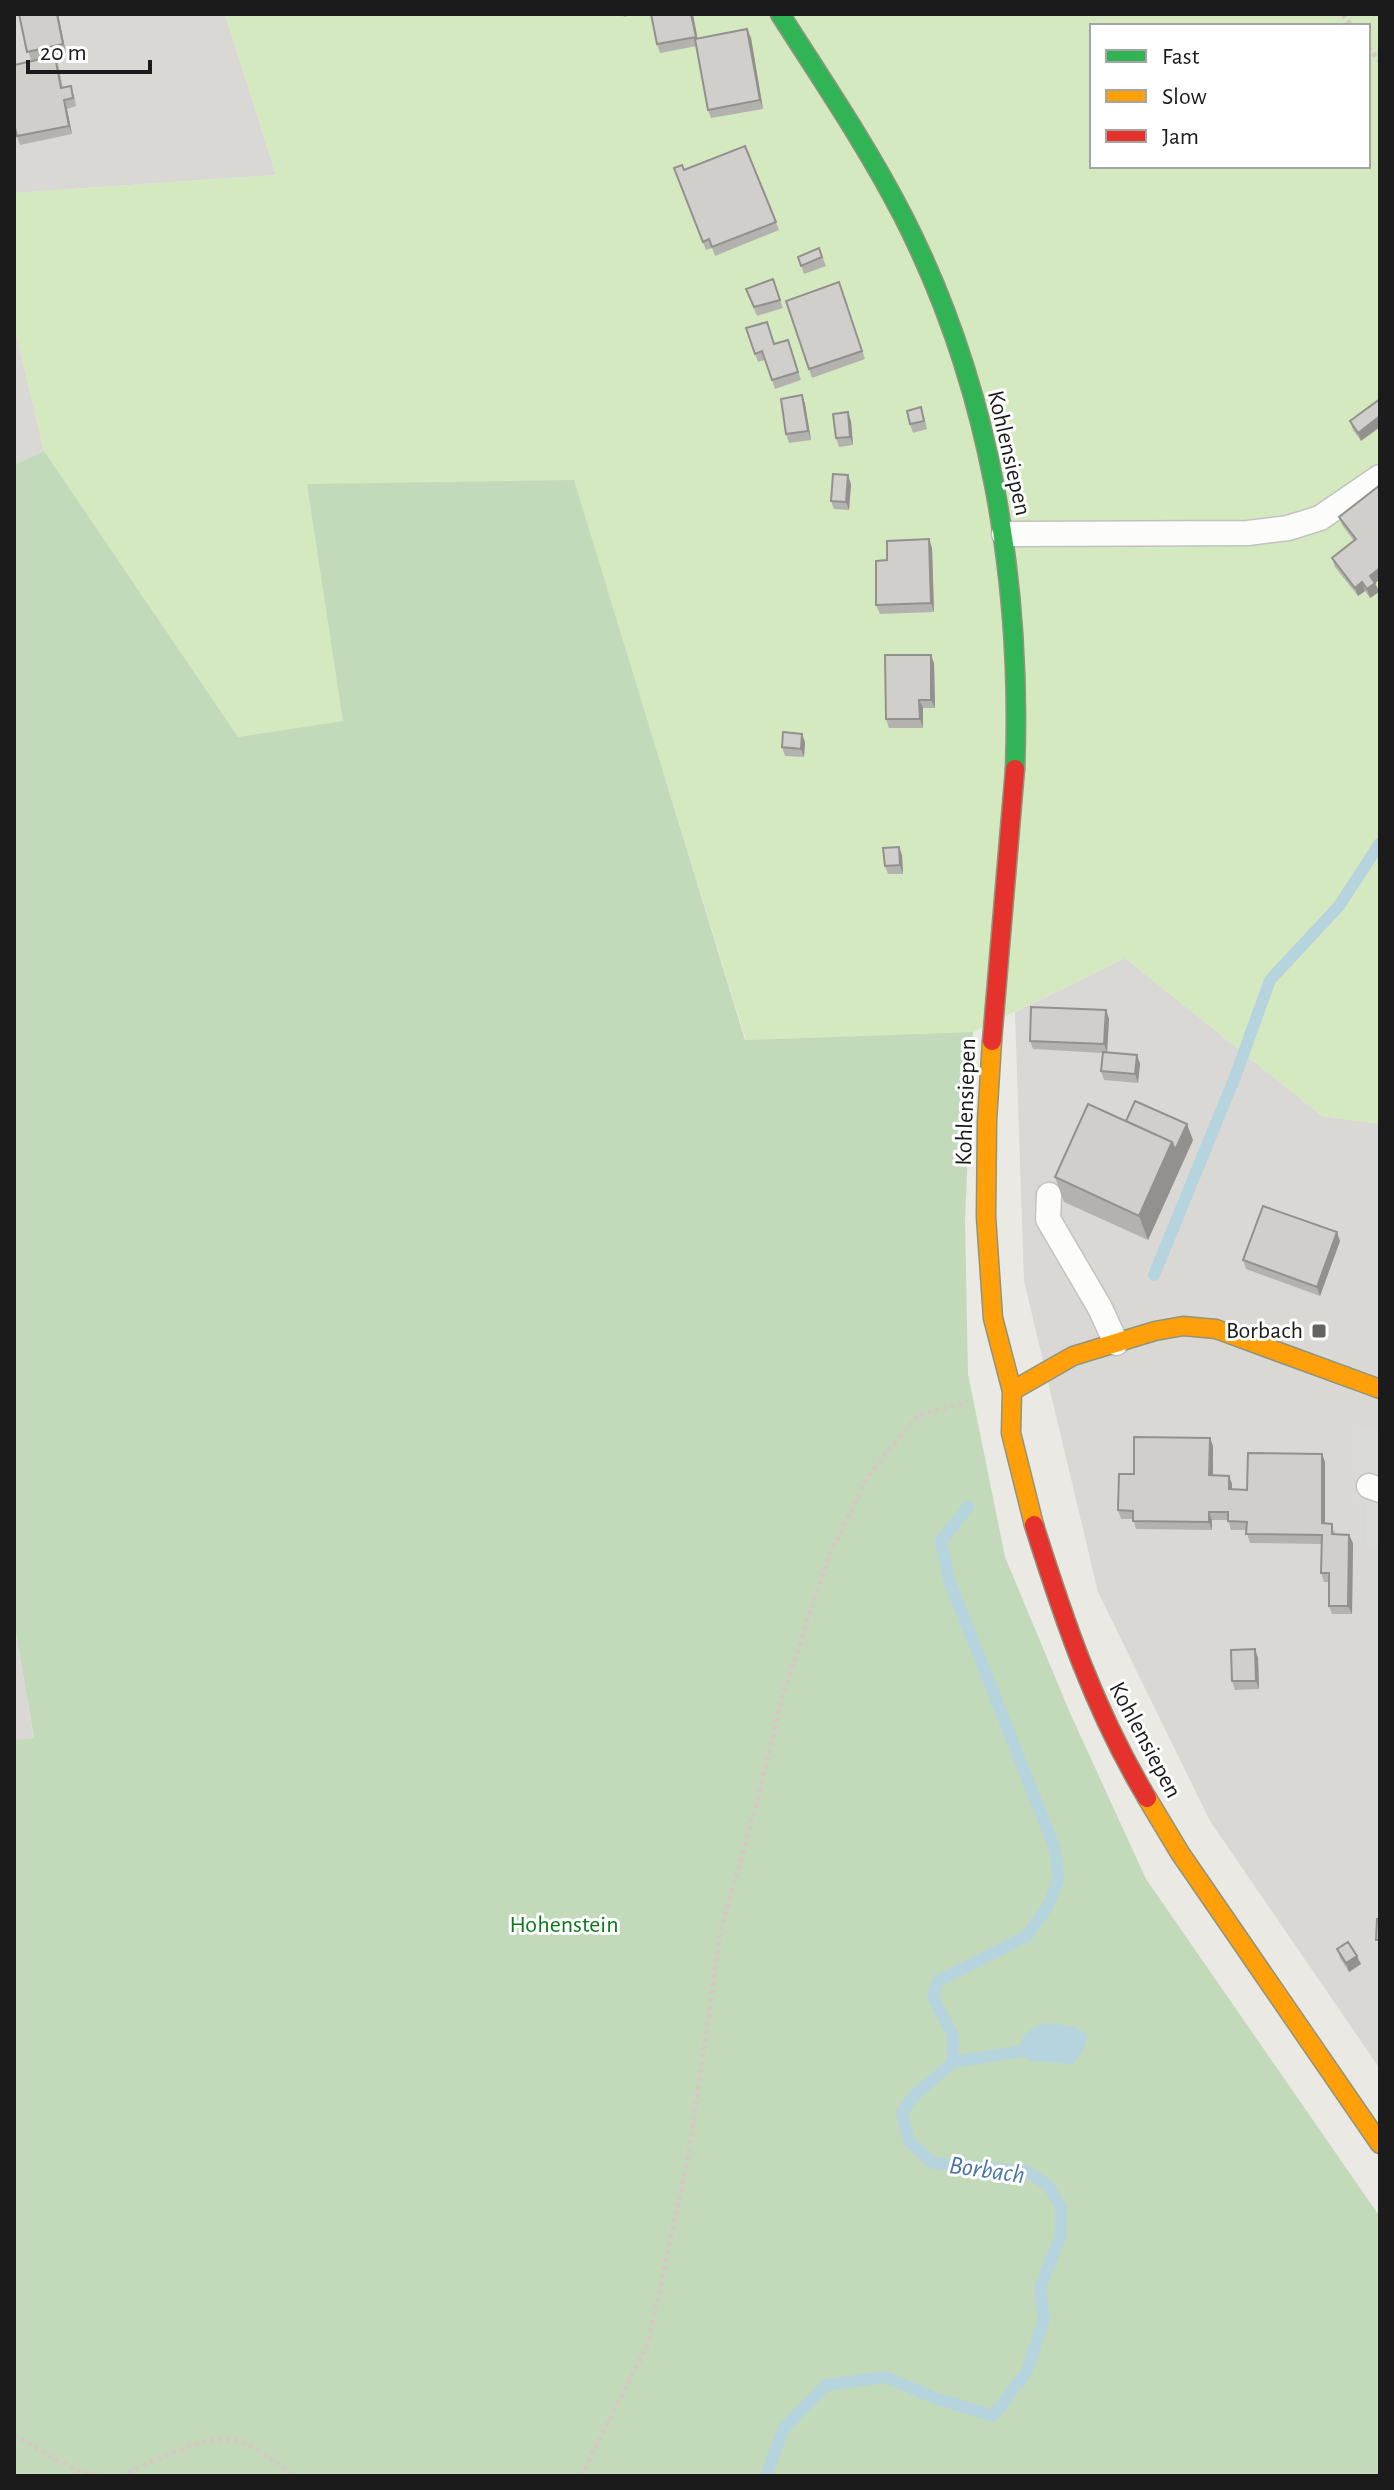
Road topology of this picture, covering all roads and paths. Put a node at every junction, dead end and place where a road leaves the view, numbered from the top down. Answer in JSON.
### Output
{"nodes":[{"id":1,"x":780,"y":14,"type":"edge"},
{"id":2,"x":1380,"y":477,"type":"edge"},
{"id":3,"x":1004,"y":534,"type":"junction"},
{"id":4,"x":1049,"y":1195,"type":"dead end"},
{"id":5,"x":1116,"y":1343,"type":"junction"},
{"id":6,"x":1380,"y":1389,"type":"edge"},
{"id":7,"x":1012,"y":1391,"type":"junction"},
{"id":8,"x":1380,"y":2144,"type":"edge"},
{"id":9,"x":14,"y":2435,"type":"edge"},
{"id":10,"x":101,"y":2476,"type":"edge"},
{"id":11,"x":121,"y":2476,"type":"edge"},
{"id":12,"x":293,"y":2476,"type":"edge"},
{"id":13,"x":581,"y":2476,"type":"edge"}],
"edges":[{"from":1,"to":3,"type":"street","name":"Kohlensiepen"},
{"from":2,"to":3,"type":"lane"},
{"from":3,"to":7,"type":"street","name":"Kohlensiepen"},
{"from":4,"to":5,"type":"lane"},
{"from":5,"to":6,"type":"street"},
{"from":5,"to":7,"type":"street"},
{"from":7,"to":8,"type":"street","name":"Kohlensiepen"},
{"from":7,"to":13,"type":"path"},
{"from":9,"to":10,"type":"path"},
{"from":11,"to":12,"type":"path"}]}
